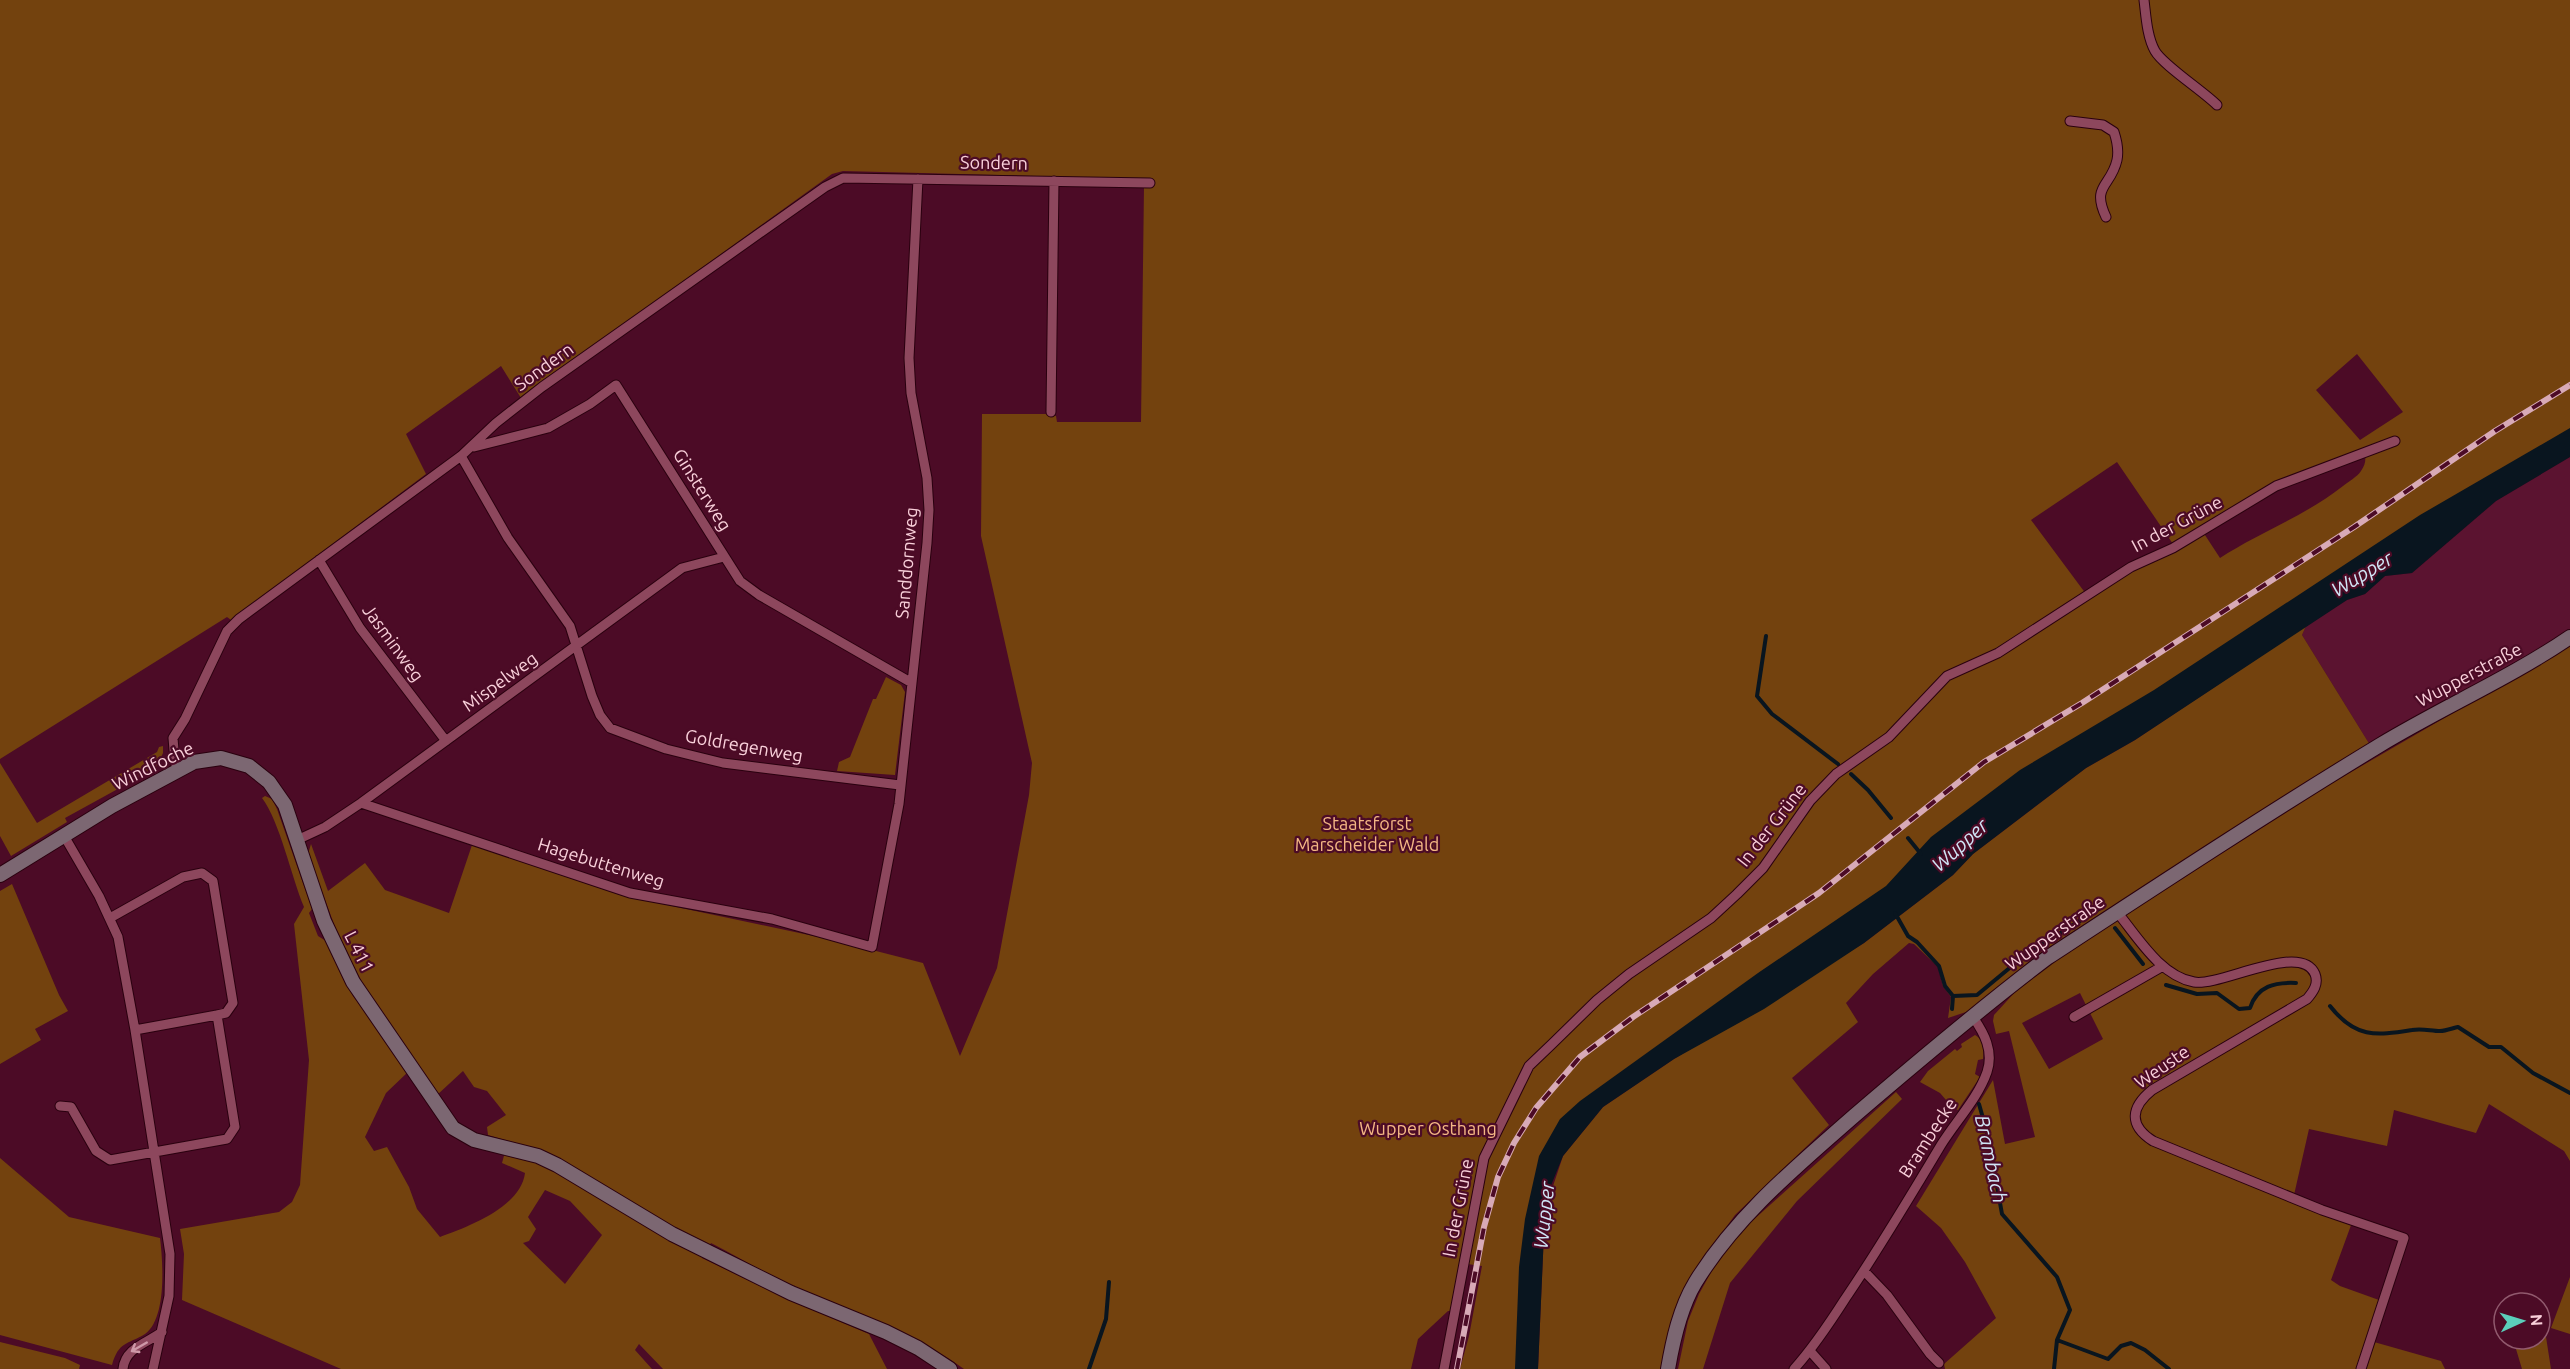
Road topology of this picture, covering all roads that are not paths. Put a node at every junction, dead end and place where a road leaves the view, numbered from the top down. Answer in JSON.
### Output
{"nodes":[{"id":1,"x":2144,"y":0,"type":"edge"},
{"id":2,"x":2217,"y":105,"type":"dead end"},
{"id":3,"x":2070,"y":121,"type":"dead end"},
{"id":4,"x":918,"y":179,"type":"junction"},
{"id":5,"x":1054,"y":181,"type":"junction"},
{"id":6,"x":1150,"y":183,"type":"dead end"},
{"id":7,"x":2106,"y":217,"type":"dead end"},
{"id":8,"x":1051,"y":412,"type":"dead end"},
{"id":9,"x":2395,"y":441,"type":"dead end"},
{"id":10,"x":469,"y":448,"type":"junction"},
{"id":11,"x":461,"y":456,"type":"junction"},
{"id":12,"x":724,"y":557,"type":"junction"},
{"id":13,"x":319,"y":560,"type":"junction"},
{"id":14,"x":2570,"y":637,"type":"edge"},
{"id":15,"x":576,"y":647,"type":"junction"},
{"id":16,"x":912,"y":683,"type":"junction"},
{"id":17,"x":446,"y":741,"type":"junction"},
{"id":18,"x":178,"y":770,"type":"junction"},
{"id":19,"x":900,"y":784,"type":"junction"},
{"id":20,"x":361,"y":803,"type":"junction"},
{"id":21,"x":63,"y":834,"type":"junction"},
{"id":22,"x":297,"y":840,"type":"junction"},
{"id":23,"x":0,"y":875,"type":"edge"},
{"id":24,"x":2117,"y":912,"type":"junction"},
{"id":25,"x":110,"y":918,"type":"junction"},
{"id":26,"x":872,"y":947,"type":"joint"},
{"id":27,"x":2163,"y":966,"type":"junction"},
{"id":28,"x":217,"y":1015,"type":"junction"},
{"id":29,"x":1973,"y":1017,"type":"junction"},
{"id":30,"x":2074,"y":1017,"type":"dead end"},
{"id":31,"x":135,"y":1030,"type":"junction"},
{"id":32,"x":60,"y":1106,"type":"dead end"},
{"id":33,"x":155,"y":1153,"type":"junction"},
{"id":34,"x":1864,"y":1271,"type":"junction"},
{"id":35,"x":162,"y":1332,"type":"junction"},
{"id":36,"x":1810,"y":1351,"type":"junction"},
{"id":37,"x":1940,"y":1363,"type":"dead end"},
{"id":38,"x":123,"y":1369,"type":"edge"},
{"id":39,"x":153,"y":1369,"type":"edge"},
{"id":40,"x":950,"y":1369,"type":"edge"},
{"id":41,"x":1444,"y":1369,"type":"edge"},
{"id":42,"x":1668,"y":1369,"type":"edge"},
{"id":43,"x":1794,"y":1369,"type":"edge"},
{"id":44,"x":1826,"y":1369,"type":"edge"},
{"id":45,"x":2361,"y":1369,"type":"edge"}],
"edges":[{"from":1,"to":2,"type":"street"},
{"from":3,"to":7,"type":"street"},
{"from":4,"to":5,"type":"street","name":"Sondern"},
{"from":4,"to":10,"type":"street","name":"Sondern"},
{"from":4,"to":16,"type":"street","name":"Sanddornweg"},
{"from":5,"to":6,"type":"street","name":"Sondern"},
{"from":5,"to":8,"type":"street"},
{"from":9,"to":41,"type":"street","name":"In der Grüne"},
{"from":10,"to":11,"type":"street","name":"Sondern"},
{"from":10,"to":12,"type":"street","name":"Ginsterweg"},
{"from":11,"to":13,"type":"street","name":"Sondern"},
{"from":11,"to":15,"type":"street","name":"Goldregenweg"},
{"from":12,"to":15,"type":"street","name":"Mispelweg"},
{"from":12,"to":16,"type":"street","name":"Ginsterweg"},
{"from":13,"to":17,"type":"street","name":"Jasminweg"},
{"from":13,"to":18,"type":"street","name":"Sondern"},
{"from":14,"to":24,"type":"main road","name":"Wupperstraße"},
{"from":15,"to":17,"type":"street","name":"Mispelweg"},
{"from":15,"to":19,"type":"street","name":"Goldregenweg"},
{"from":16,"to":19,"type":"street","name":"Sanddornweg"},
{"from":17,"to":20,"type":"street","name":"Mispelweg"},
{"from":18,"to":21,"type":"main road","name":"Windfoche","number":"L 411"},
{"from":18,"to":22,"type":"main road","name":"Windfoche","number":"L 411"},
{"from":19,"to":26,"type":"street","name":"Sanddornweg"},
{"from":20,"to":22,"type":"street","name":"Mispelweg"},
{"from":20,"to":26,"type":"street","name":"Hagebuttenweg"},
{"from":21,"to":23,"type":"main road","name":"Windfoche","number":"L 411"},
{"from":21,"to":25,"type":"street"},
{"from":22,"to":40,"type":"main road","name":"L 411","number":"L 411"},
{"from":24,"to":27,"type":"street","name":"Weuste"},
{"from":24,"to":29,"type":"main road","name":"Wupperstraße"},
{"from":25,"to":28,"type":"street"},
{"from":25,"to":31,"type":"street"},
{"from":27,"to":30,"type":"street"},
{"from":27,"to":45,"type":"street","name":"Weuste"},
{"from":28,"to":31,"type":"street"},
{"from":28,"to":33,"type":"street"},
{"from":29,"to":34,"type":"street","name":"Brambecke"},
{"from":29,"to":42,"type":"main road","name":"Wupperstraße"},
{"from":31,"to":33,"type":"street"},
{"from":32,"to":33,"type":"street"},
{"from":33,"to":35,"type":"street"},
{"from":34,"to":36,"type":"street","name":"Brambecke"},
{"from":34,"to":37,"type":"street"},
{"from":35,"to":38,"type":"street","one_way":true},
{"from":35,"to":39,"type":"street"},
{"from":36,"to":43,"type":"street","name":"Brambecke"},
{"from":36,"to":44,"type":"street"}]}
